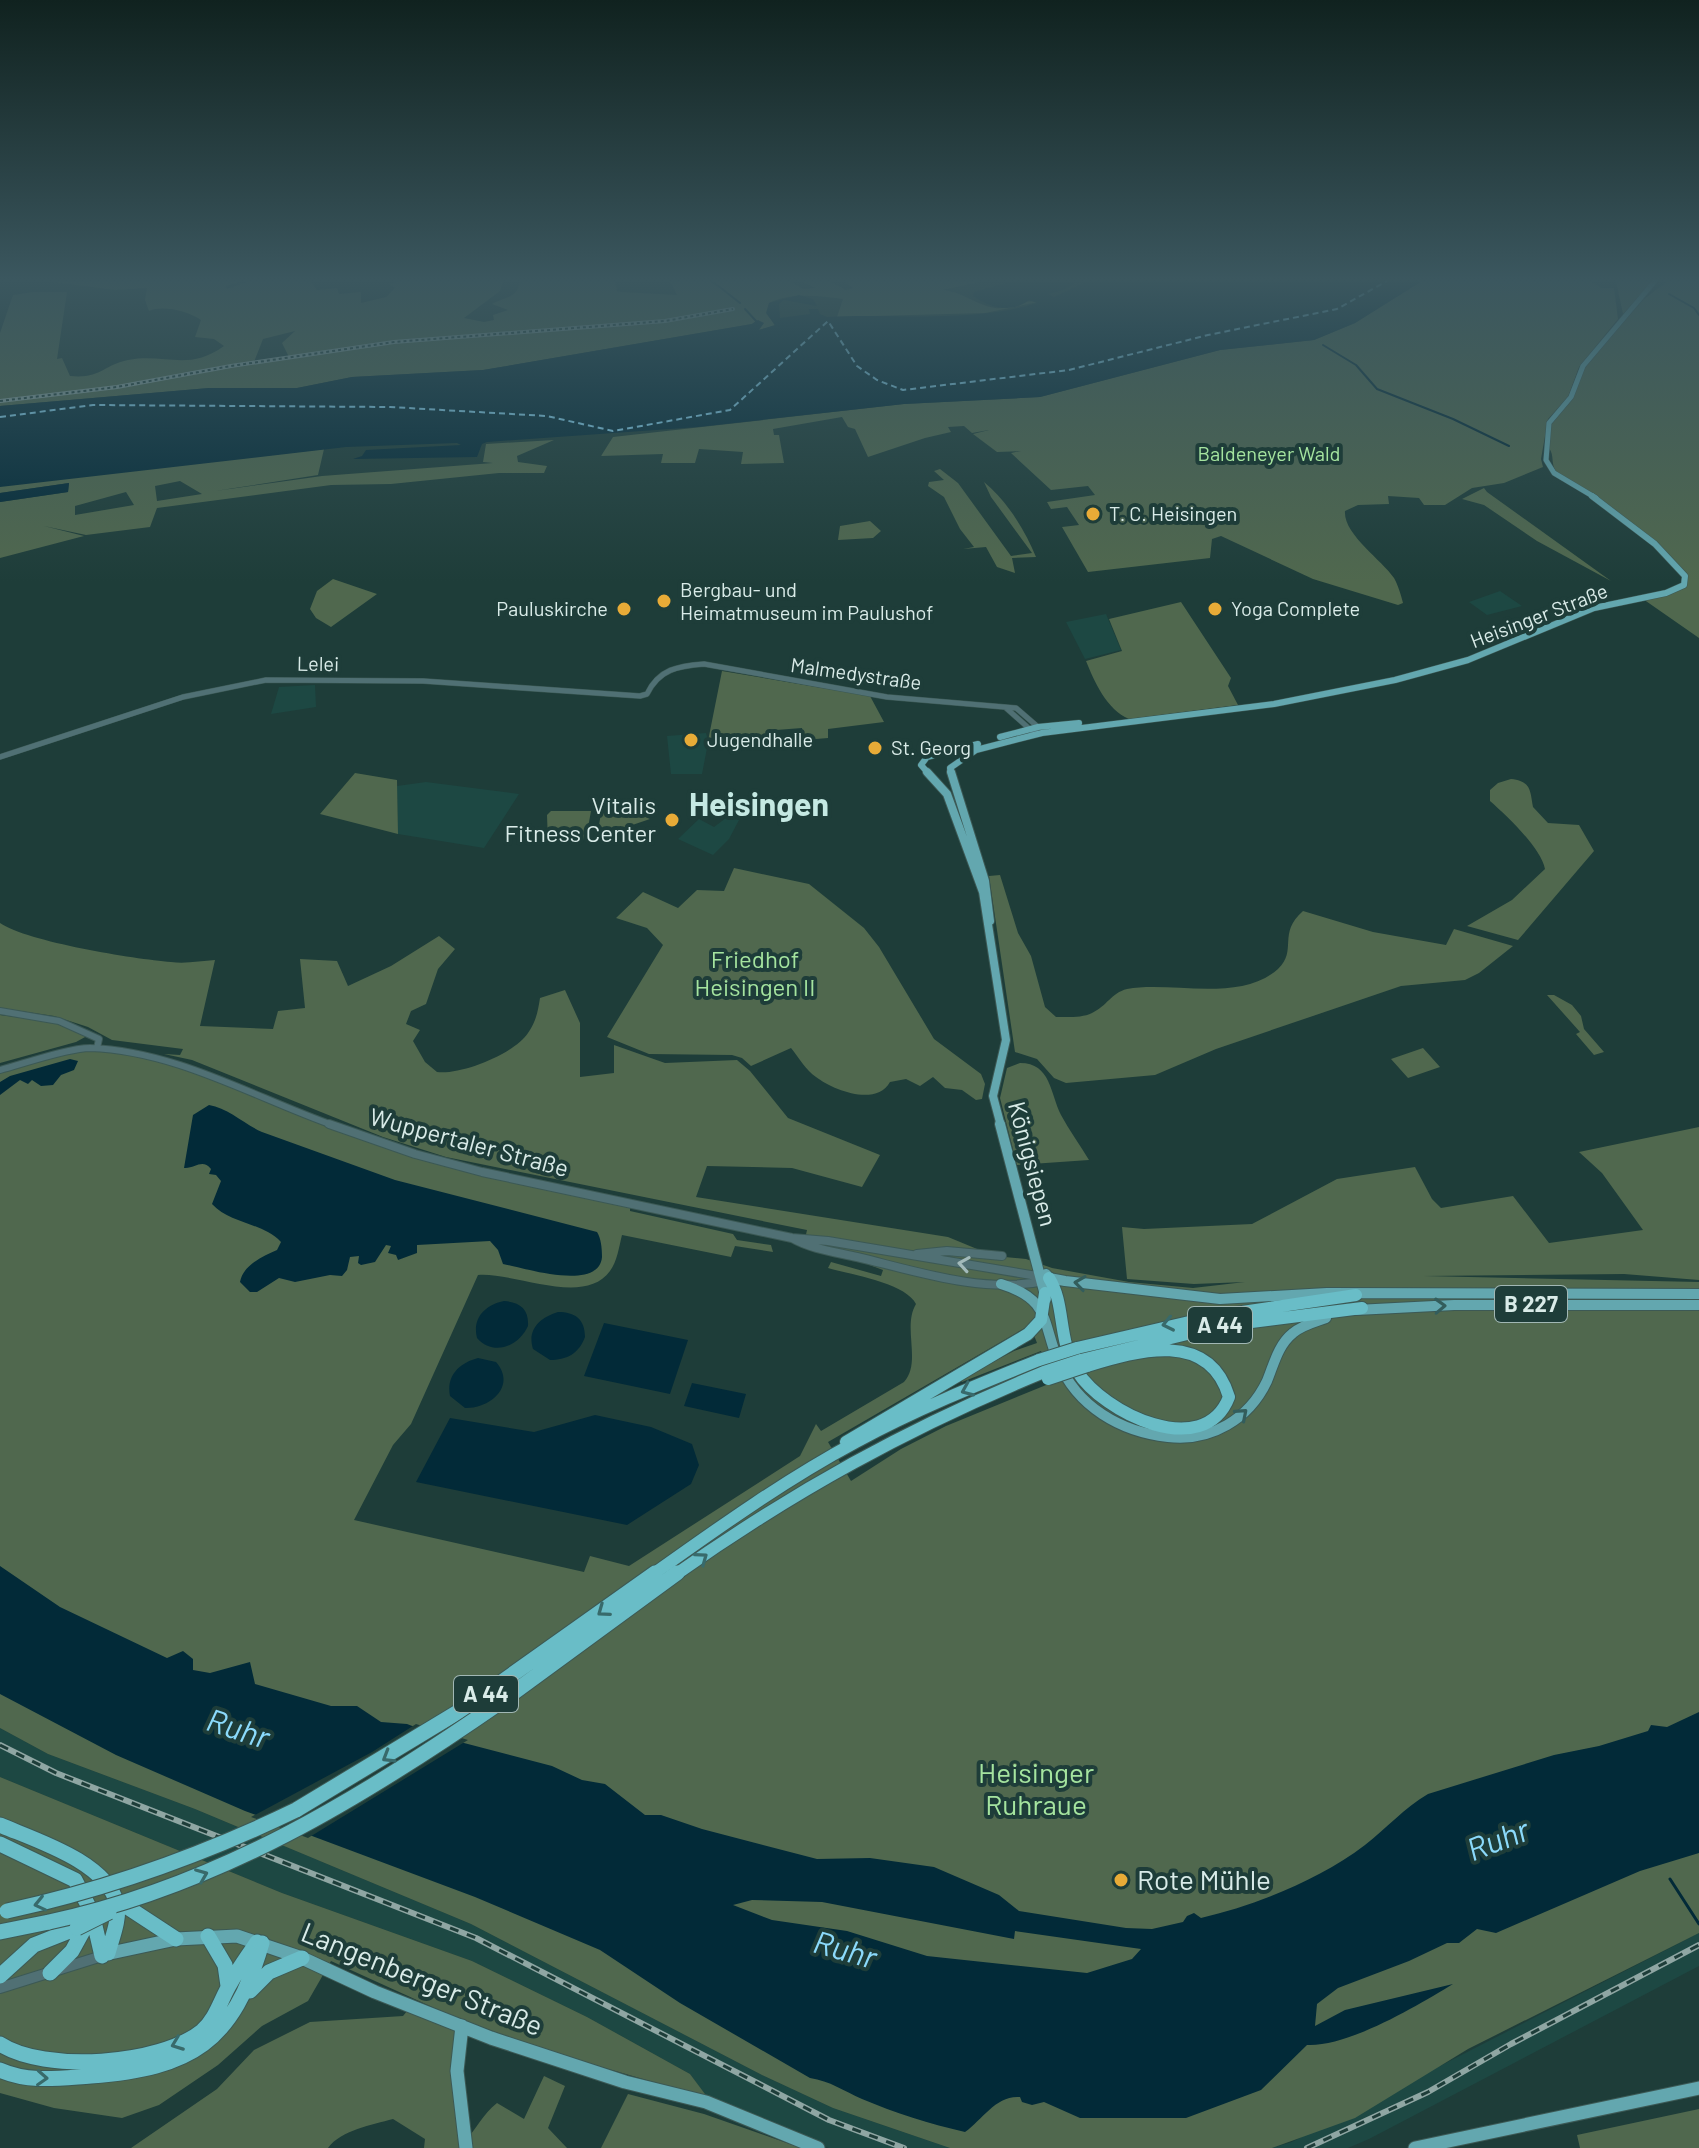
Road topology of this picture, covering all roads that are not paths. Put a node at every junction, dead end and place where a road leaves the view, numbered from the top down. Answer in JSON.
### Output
{"nodes":[{"id":1,"x":1577,"y":381,"type":"edge"},
{"id":2,"x":704,"y":664,"type":"joint"},
{"id":3,"x":1004,"y":707,"type":"junction"},
{"id":4,"x":1034,"y":731,"type":"junction"},
{"id":5,"x":936,"y":756,"type":"junction"},
{"id":6,"x":0,"y":757,"type":"edge"},
{"id":7,"x":950,"y":767,"type":"junction"},
{"id":8,"x":931,"y":774,"type":"junction"},
{"id":9,"x":990,"y":921,"type":"junction"},
{"id":10,"x":0,"y":1011,"type":"edge"},
{"id":11,"x":97,"y":1048,"type":"junction"},
{"id":12,"x":0,"y":1070,"type":"edge"},
{"id":13,"x":792,"y":1238,"type":"junction"},
{"id":14,"x":908,"y":1255,"type":"junction"},
{"id":15,"x":1002,"y":1256,"type":"dead end"},
{"id":16,"x":1044,"y":1282,"type":"junction"},
{"id":17,"x":1001,"y":1284,"type":"junction"},
{"id":18,"x":1699,"y":1294,"type":"edge"},
{"id":19,"x":1356,"y":1295,"type":"junction"},
{"id":20,"x":1699,"y":1305,"type":"edge"},
{"id":21,"x":1362,"y":1308,"type":"junction"},
{"id":22,"x":1042,"y":1312,"type":"junction"},
{"id":23,"x":1050,"y":1324,"type":"junction"},
{"id":24,"x":1082,"y":1358,"type":"junction"},
{"id":25,"x":1044,"y":1370,"type":"junction"},
{"id":26,"x":836,"y":1461,"type":"junction"},
{"id":27,"x":0,"y":1825,"type":"edge"},
{"id":28,"x":0,"y":1844,"type":"edge"},
{"id":29,"x":123,"y":1902,"type":"junction"},
{"id":30,"x":4,"y":1911,"type":"edge"},
{"id":31,"x":92,"y":1913,"type":"junction"},
{"id":32,"x":0,"y":1932,"type":"edge"},
{"id":33,"x":208,"y":1936,"type":"junction"},
{"id":34,"x":176,"y":1939,"type":"junction"},
{"id":35,"x":260,"y":1942,"type":"junction"},
{"id":36,"x":105,"y":1954,"type":"junction"},
{"id":37,"x":302,"y":1958,"type":"junction"},
{"id":38,"x":50,"y":1973,"type":"junction"},
{"id":39,"x":0,"y":1976,"type":"edge"},
{"id":40,"x":0,"y":1988,"type":"edge"},
{"id":41,"x":228,"y":1988,"type":"junction"},
{"id":42,"x":240,"y":2002,"type":"junction"},
{"id":43,"x":462,"y":2026,"type":"junction"},
{"id":44,"x":0,"y":2044,"type":"edge"},
{"id":45,"x":0,"y":2070,"type":"edge"},
{"id":46,"x":1699,"y":2088,"type":"edge"},
{"id":47,"x":466,"y":2148,"type":"edge"},
{"id":48,"x":818,"y":2148,"type":"edge"},
{"id":49,"x":1415,"y":2148,"type":"edge"}],
"edges":[{"from":1,"to":4,"type":"main road","name":"Heisinger Straße"},
{"from":2,"to":3,"type":"street","name":"Malmedystraße"},
{"from":2,"to":6,"type":"street","name":"Lelei"},
{"from":3,"to":4,"type":"street"},
{"from":3,"to":4,"type":"street"},
{"from":4,"to":5,"type":"main road","name":"Heisinger Straße"},
{"from":4,"to":7,"type":"main road","name":"Heisinger Straße"},
{"from":5,"to":7,"type":"main road"},
{"from":5,"to":8,"type":"main road"},
{"from":7,"to":8,"type":"main road","name":"Heisinger Straße"},
{"from":7,"to":9,"type":"main road"},
{"from":8,"to":9,"type":"main road"},
{"from":9,"to":16,"type":"main road","name":"Königsiepen"},
{"from":10,"to":11,"type":"street"},
{"from":11,"to":12,"type":"street"},
{"from":11,"to":13,"type":"street","name":"Wuppertaler Straße"},
{"from":13,"to":14,"type":"street","name":"Wuppertaler Straße"},
{"from":13,"to":17,"type":"street","name":"Wuppertaler Straße"},
{"from":14,"to":15,"type":"street"},
{"from":16,"to":14,"type":"street","name":"Wuppertaler Straße","one_way":true},
{"from":16,"to":17,"type":"street","name":"Wuppertaler Straße"},
{"from":19,"to":16,"type":"main road","one_way":true},
{"from":16,"to":22,"type":"highway"},
{"from":16,"to":23,"type":"main road"},
{"from":16,"to":24,"type":"highway"},
{"from":17,"to":22,"type":"main road"},
{"from":18,"to":19,"type":"main road","number":"B 227"},
{"from":19,"to":24,"type":"highway","number":"A 44","one_way":true},
{"from":21,"to":20,"type":"main road","number":"B 227","one_way":true},
{"from":23,"to":21,"type":"main road","one_way":true},
{"from":21,"to":24,"type":"highway","number":"A 44"},
{"from":22,"to":23,"type":"main road"},
{"from":22,"to":26,"type":"highway"},
{"from":24,"to":25,"type":"highway","bridge":true},
{"from":24,"to":25,"type":"highway","number":"A 44","bridge":true},
{"from":25,"to":26,"type":"highway","number":"A 44"},
{"from":25,"to":26,"type":"highway","number":"A 44","one_way":true},
{"from":29,"to":26,"type":"highway","number":"A 44","one_way":true,"bridge":true},
{"from":26,"to":30,"type":"highway","number":"A 44","one_way":true,"bridge":true},
{"from":27,"to":29,"type":"highway"},
{"from":28,"to":31,"type":"highway"},
{"from":29,"to":32,"type":"highway","number":"A 44","bridge":true},
{"from":29,"to":34,"type":"highway"},
{"from":29,"to":36,"type":"highway"},
{"from":29,"to":39,"type":"highway","bridge":true},
{"from":31,"to":36,"type":"highway"},
{"from":31,"to":38,"type":"highway"},
{"from":33,"to":34,"type":"main road","name":"Langenberger Straße"},
{"from":33,"to":35,"type":"main road","name":"Langenberger Straße"},
{"from":33,"to":41,"type":"highway"},
{"from":34,"to":36,"type":"main road","name":"Langenberger Straße"},
{"from":35,"to":37,"type":"main road","name":"Langenberger Straße"},
{"from":35,"to":41,"type":"highway"},
{"from":35,"to":42,"type":"highway"},
{"from":36,"to":38,"type":"street","name":"Langenberger Straße"},
{"from":37,"to":42,"type":"highway"},
{"from":37,"to":43,"type":"main road","name":"Langenberger Straße"},
{"from":38,"to":40,"type":"street","name":"Langenberger Straße"},
{"from":41,"to":44,"type":"highway","one_way":true},
{"from":45,"to":42,"type":"highway","one_way":true},
{"from":43,"to":47,"type":"main road"},
{"from":43,"to":48,"type":"main road","name":"Langenberger Straße"},
{"from":46,"to":49,"type":"main road"}]}
